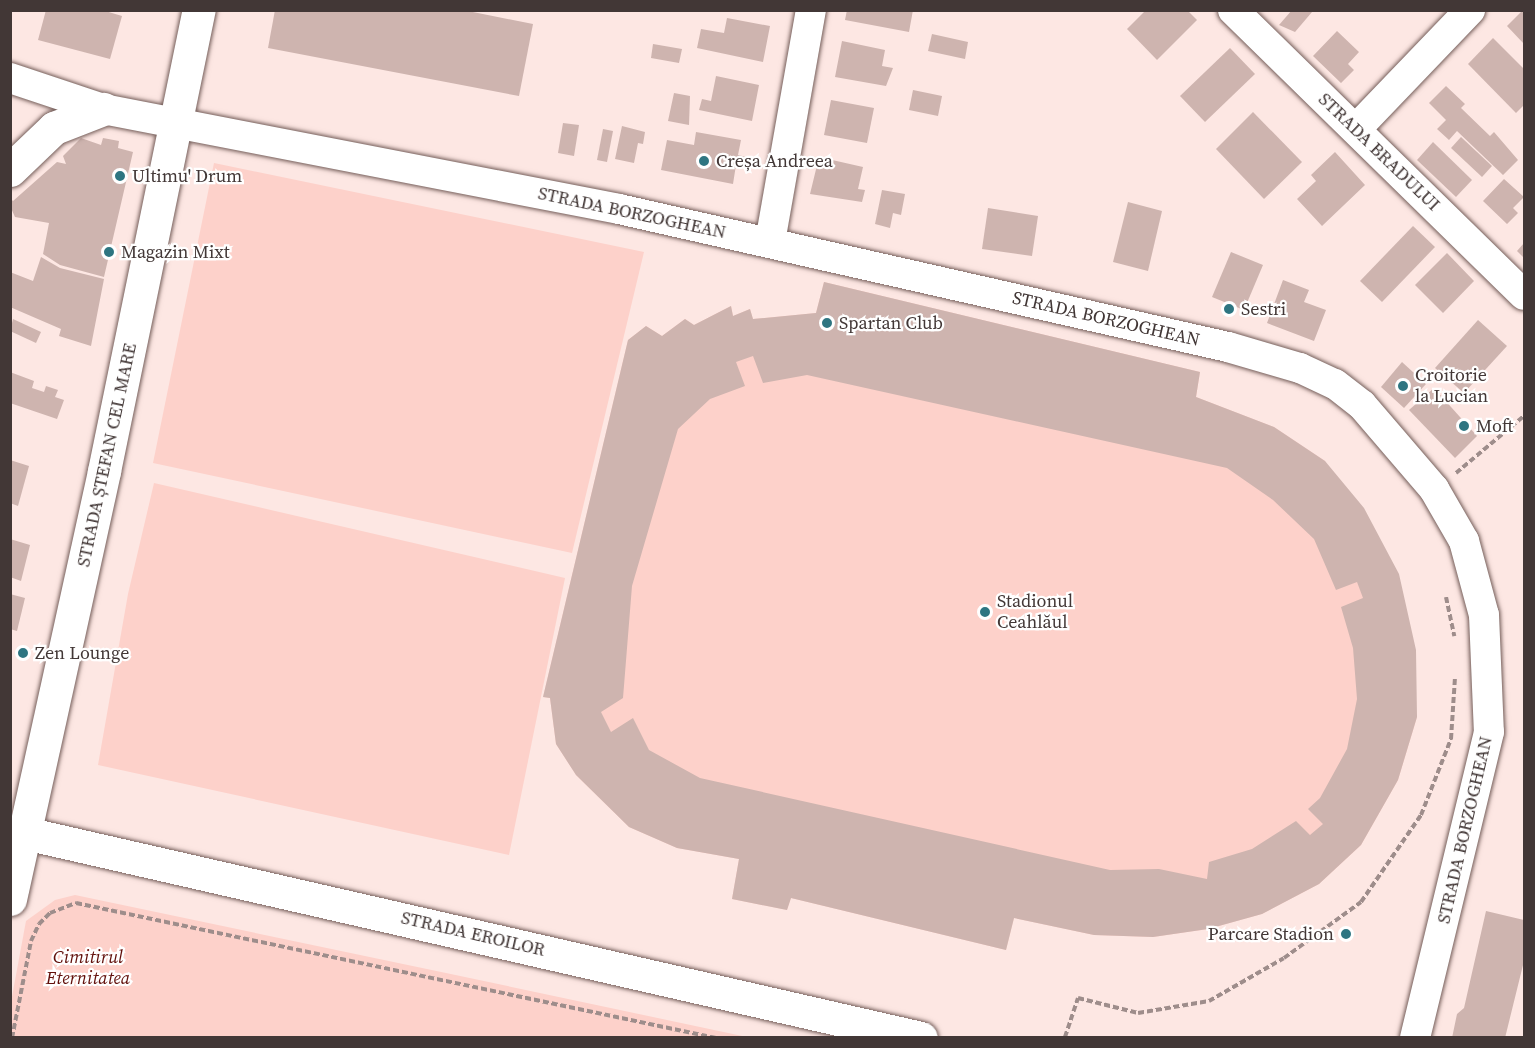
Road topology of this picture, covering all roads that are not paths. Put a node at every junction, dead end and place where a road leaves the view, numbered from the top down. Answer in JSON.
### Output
{"nodes":[{"id":1,"x":199,"y":10,"type":"edge"},
{"id":2,"x":811,"y":10,"type":"edge"},
{"id":3,"x":1233,"y":10,"type":"edge"},
{"id":4,"x":1470,"y":10,"type":"edge"},
{"id":5,"x":10,"y":78,"type":"edge"},
{"id":6,"x":103,"y":109,"type":"junction"},
{"id":7,"x":176,"y":123,"type":"junction"},
{"id":8,"x":1356,"y":129,"type":"junction"},
{"id":9,"x":10,"y":170,"type":"edge"},
{"id":10,"x":770,"y":242,"type":"junction"},
{"id":11,"x":1524,"y":295,"type":"edge"},
{"id":12,"x":26,"y":833,"type":"junction"},
{"id":13,"x":10,"y":899,"type":"edge"},
{"id":14,"x":921,"y":1038,"type":"edge"},
{"id":15,"x":1415,"y":1038,"type":"edge"}],
"edges":[{"from":1,"to":7,"type":"street","name":"STRADA ȘTEFAN CEL MARE"},
{"from":2,"to":10,"type":"street"},
{"from":3,"to":8,"type":"street","name":"STRADA BRADULUI"},
{"from":4,"to":8,"type":"street"},
{"from":5,"to":6,"type":"street","name":"STRADA BORZOGHEAN"},
{"from":6,"to":7,"type":"street","name":"STRADA BORZOGHEAN"},
{"from":6,"to":9,"type":"street"},
{"from":7,"to":10,"type":"street","name":"STRADA BORZOGHEAN"},
{"from":7,"to":12,"type":"street","name":"STRADA ȘTEFAN CEL MARE"},
{"from":8,"to":11,"type":"street","name":"STRADA BRADULUI"},
{"from":10,"to":15,"type":"street","name":"STRADA BORZOGHEAN"},
{"from":12,"to":13,"type":"street","name":"STRADA ȘTEFAN CEL MARE"},
{"from":12,"to":14,"type":"street","name":"STRADA EROILOR"}]}
